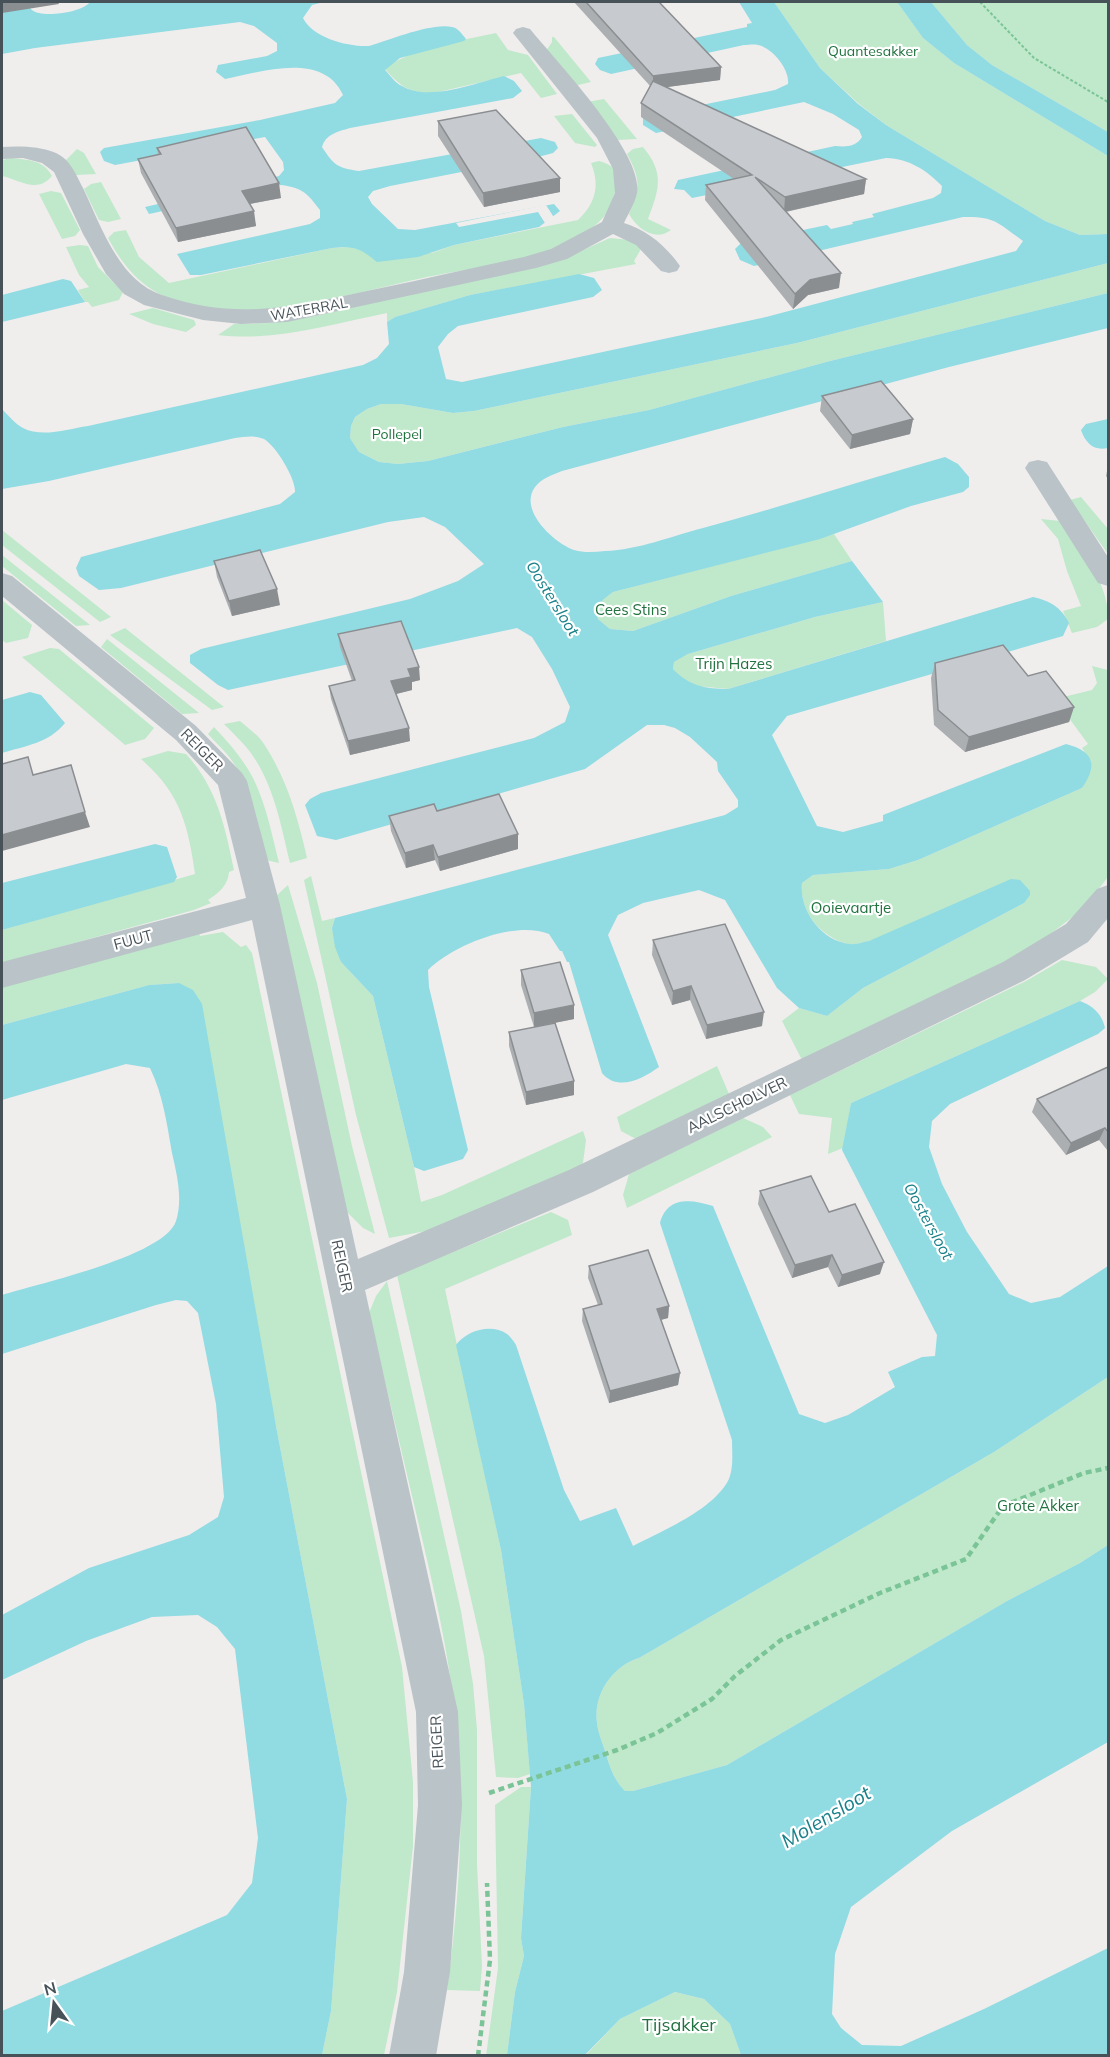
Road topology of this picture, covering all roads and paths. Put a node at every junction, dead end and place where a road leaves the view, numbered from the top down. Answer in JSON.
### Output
{"nodes":[{"id":1,"x":980,"y":2,"type":"edge"},
{"id":2,"x":523,"y":33,"type":"dead end"},
{"id":3,"x":1108,"y":102,"type":"edge"},
{"id":4,"x":2,"y":153,"type":"edge"},
{"id":5,"x":611,"y":226,"type":"junction"},
{"id":6,"x":669,"y":266,"type":"dead end"},
{"id":7,"x":1038,"y":468,"type":"dead end"},
{"id":8,"x":1108,"y":577,"type":"edge"},
{"id":9,"x":2,"y":582,"type":"edge"},
{"id":10,"x":1108,"y":897,"type":"edge"},
{"id":11,"x":264,"y":905,"type":"junction"},
{"id":12,"x":2,"y":975,"type":"edge"},
{"id":13,"x":345,"y":1281,"type":"junction"},
{"id":14,"x":1108,"y":1468,"type":"edge"},
{"id":15,"x":488,"y":1805,"type":"dead end"},
{"id":16,"x":487,"y":1877,"type":"dead end"},
{"id":17,"x":412,"y":2055,"type":"edge"},
{"id":18,"x":478,"y":2055,"type":"edge"}],
"edges":[{"from":1,"to":3,"type":"path"},
{"from":2,"to":5,"type":"street"},
{"from":4,"to":5,"type":"street","name":"WATERRAL"},
{"from":5,"to":6,"type":"street"},
{"from":7,"to":8,"type":"street"},
{"from":9,"to":11,"type":"street","name":"REIGER"},
{"from":10,"to":13,"type":"street","name":"AALSCHOLVER"},
{"from":11,"to":12,"type":"street","name":"FUUT"},
{"from":11,"to":13,"type":"street","name":"REIGER"},
{"from":13,"to":17,"type":"street","name":"REIGER"},
{"from":14,"to":15,"type":"path"},
{"from":16,"to":18,"type":"path"}]}
